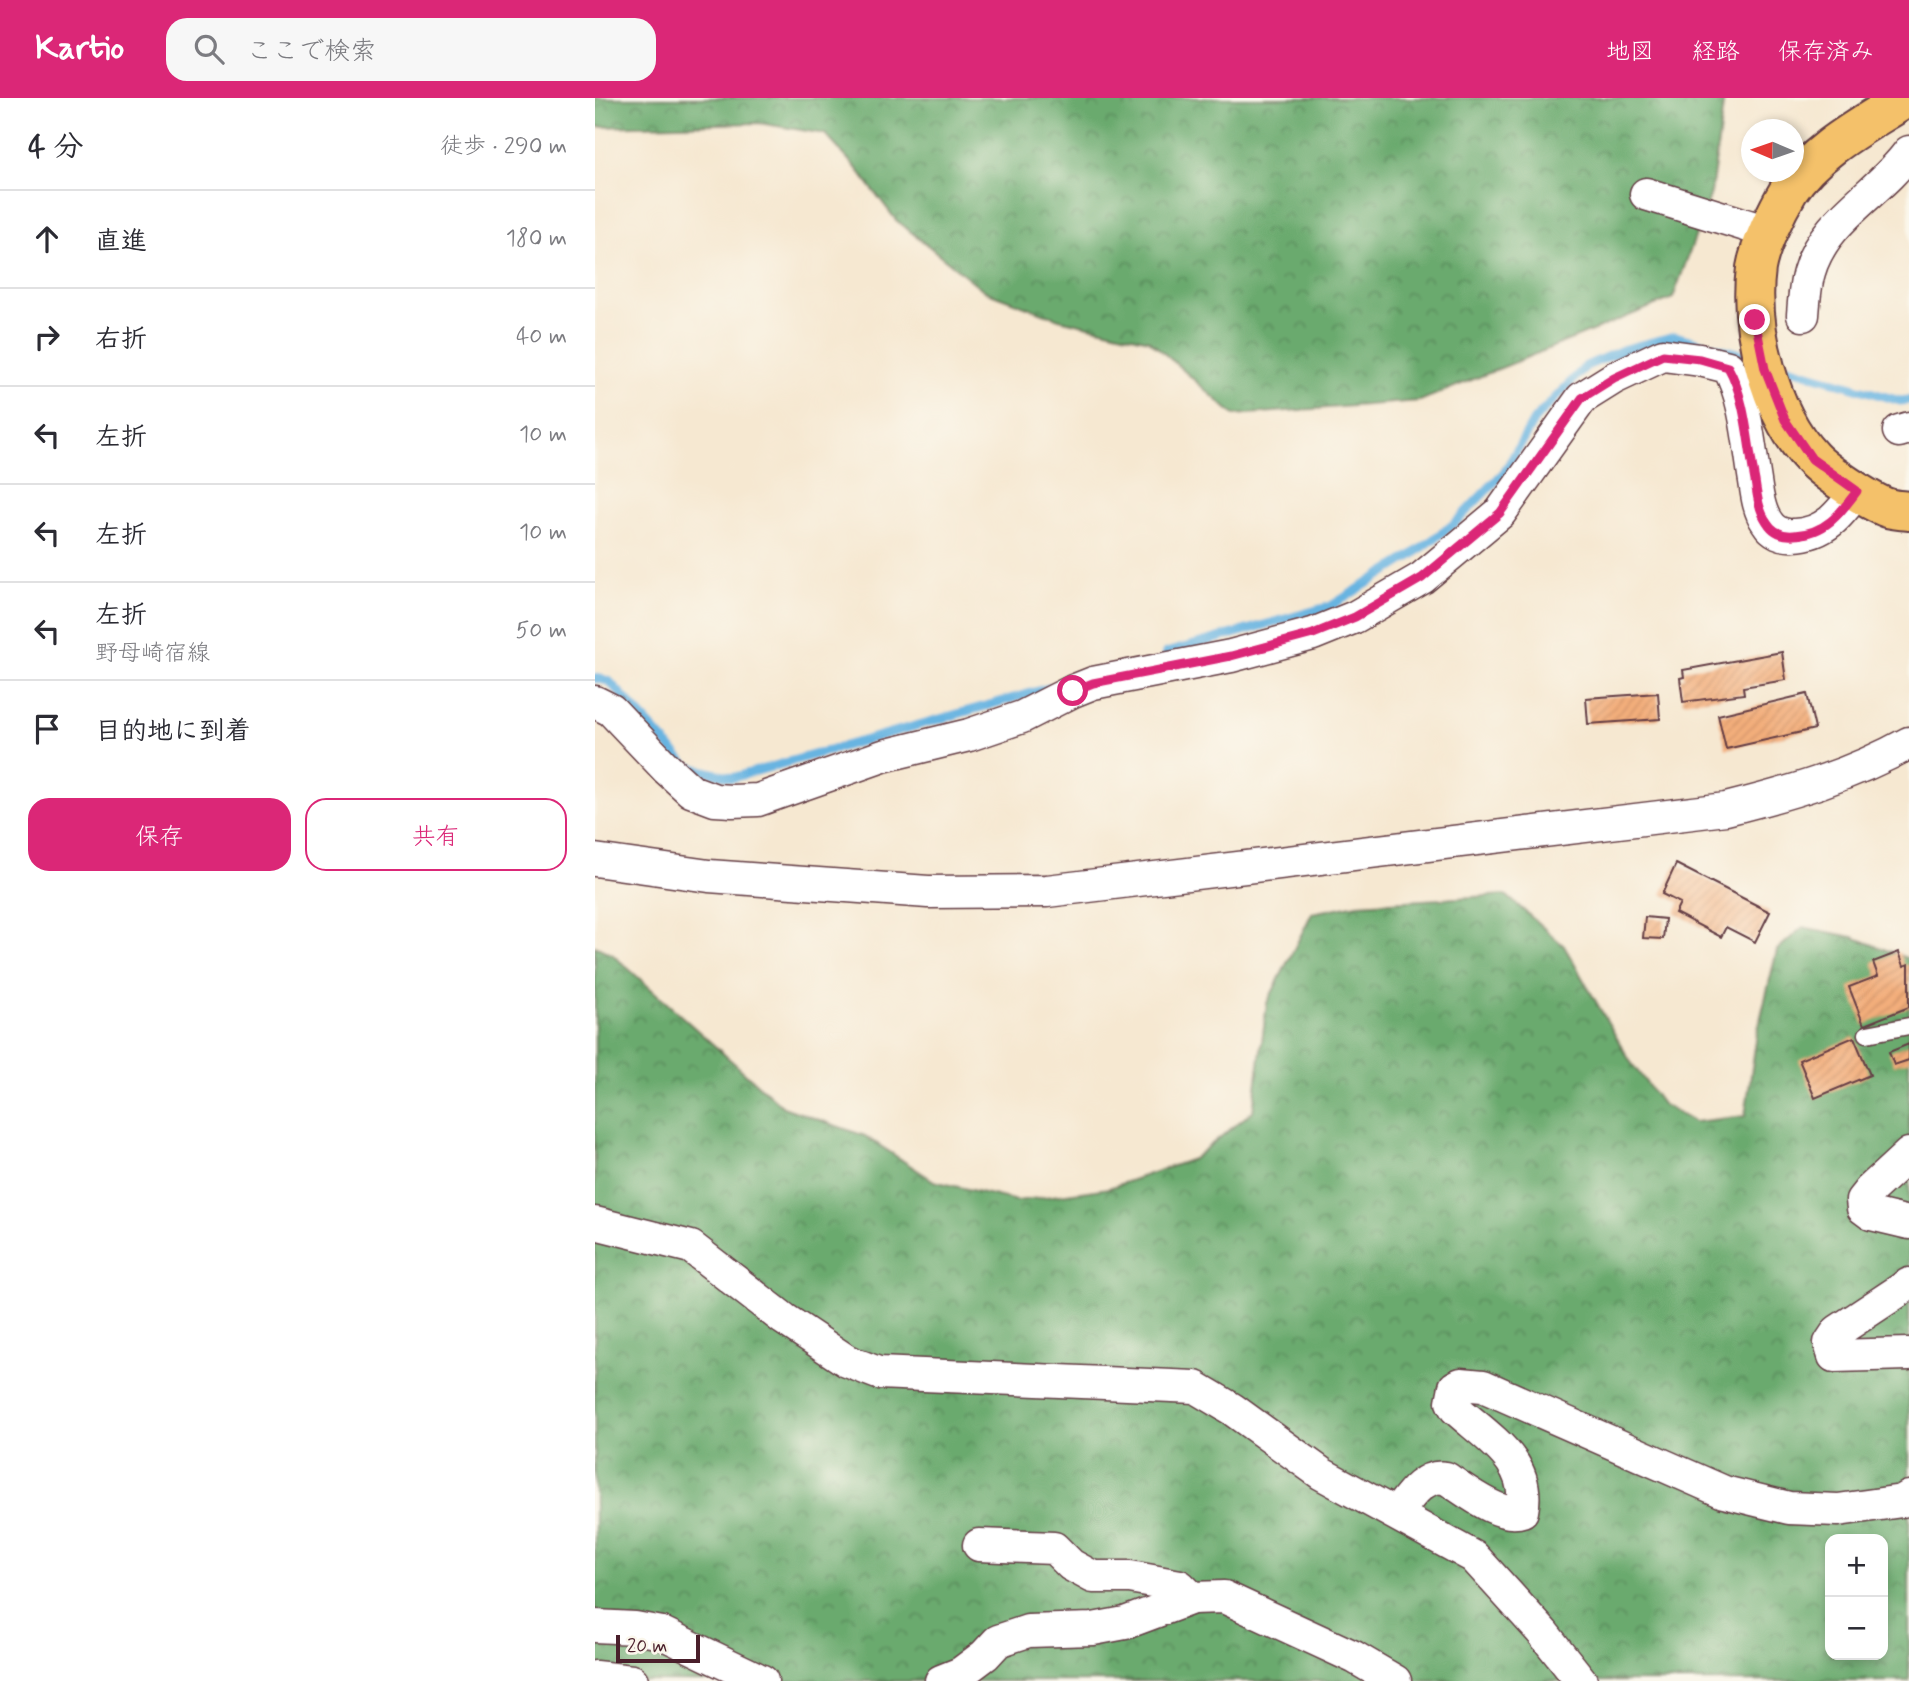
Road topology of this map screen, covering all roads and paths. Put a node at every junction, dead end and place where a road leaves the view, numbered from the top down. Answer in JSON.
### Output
{"nodes":[{"id":1,"x":1906,"y":98,"type":"edge"},
{"id":2,"x":1909,"y":152,"type":"edge"},
{"id":3,"x":1646,"y":194,"type":"dead end"},
{"id":4,"x":1766,"y":238,"type":"junction"},
{"id":5,"x":1803,"y":315,"type":"dead end"},
{"id":6,"x":1857,"y":491,"type":"junction"},
{"id":7,"x":1909,"y":511,"type":"edge"},
{"id":8,"x":595,"y":702,"type":"edge"},
{"id":9,"x":1909,"y":743,"type":"edge"},
{"id":10,"x":595,"y":860,"type":"edge"},
{"id":11,"x":1909,"y":1026,"type":"edge"},
{"id":12,"x":1867,"y":1034,"type":"dead end"},
{"id":13,"x":1909,"y":1154,"type":"edge"},
{"id":14,"x":595,"y":1223,"type":"edge"},
{"id":15,"x":1909,"y":1223,"type":"edge"},
{"id":16,"x":1909,"y":1284,"type":"edge"},
{"id":17,"x":1909,"y":1354,"type":"edge"},
{"id":18,"x":1909,"y":1497,"type":"edge"},
{"id":19,"x":1397,"y":1513,"type":"junction"},
{"id":20,"x":979,"y":1545,"type":"dead end"},
{"id":21,"x":1192,"y":1598,"type":"junction"},
{"id":22,"x":595,"y":1626,"type":"edge"},
{"id":23,"x":595,"y":1677,"type":"edge"},
{"id":24,"x":632,"y":1681,"type":"edge"},
{"id":25,"x":762,"y":1681,"type":"edge"},
{"id":26,"x":941,"y":1681,"type":"edge"},
{"id":27,"x":1395,"y":1681,"type":"edge"},
{"id":28,"x":1581,"y":1681,"type":"edge"}],
"edges":[{"from":1,"to":4,"type":"main road"},
{"from":2,"to":5,"type":"street"},
{"from":3,"to":4,"type":"street"},
{"from":4,"to":6,"type":"main road"},
{"from":6,"to":7,"type":"main road"},
{"from":6,"to":8,"type":"street"},
{"from":9,"to":10,"type":"street"},
{"from":11,"to":12,"type":"lane"},
{"from":13,"to":15,"type":"street"},
{"from":14,"to":19,"type":"street"},
{"from":16,"to":17,"type":"street"},
{"from":18,"to":19,"type":"street"},
{"from":19,"to":28,"type":"street"},
{"from":20,"to":21,"type":"street"},
{"from":21,"to":26,"type":"street"},
{"from":21,"to":27,"type":"street"},
{"from":22,"to":25,"type":"street"},
{"from":23,"to":24,"type":"street"}]}
